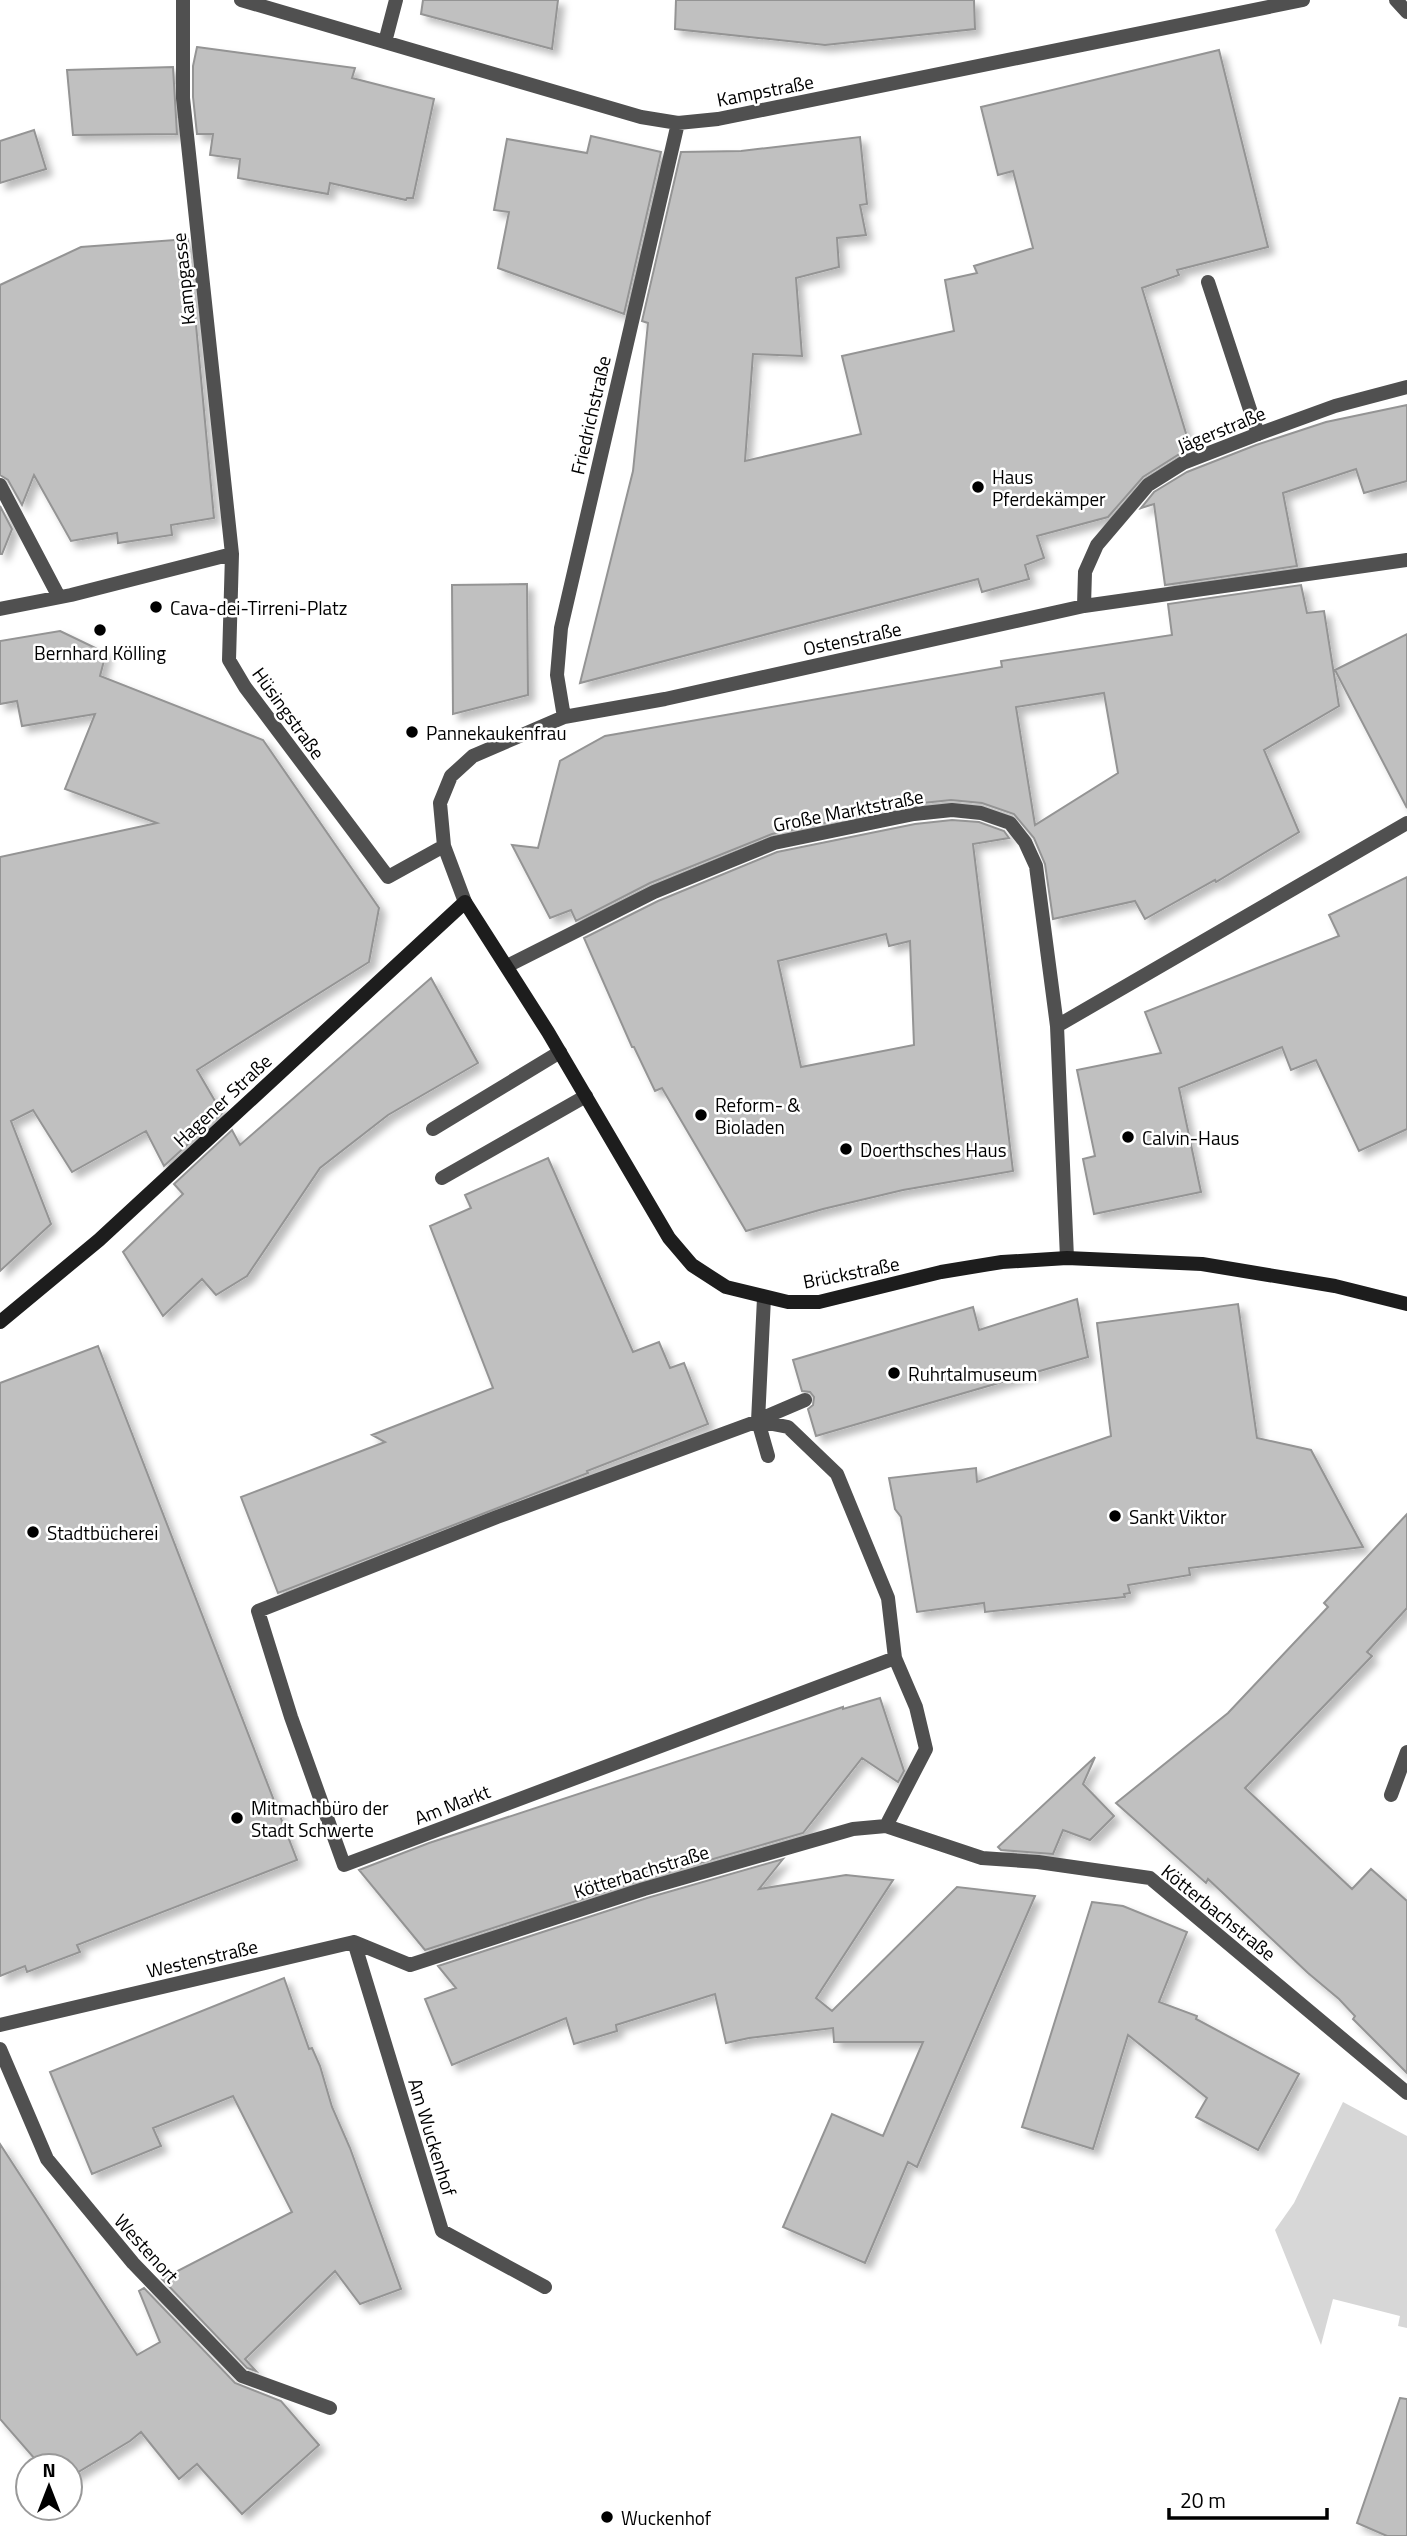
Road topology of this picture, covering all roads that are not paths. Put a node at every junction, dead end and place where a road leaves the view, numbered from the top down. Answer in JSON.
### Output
{"nodes":[{"id":1,"x":183,"y":0,"type":"edge"},
{"id":2,"x":241,"y":0,"type":"edge"},
{"id":3,"x":396,"y":0,"type":"edge"},
{"id":4,"x":1303,"y":0,"type":"edge"},
{"id":5,"x":1396,"y":0,"type":"edge"},
{"id":6,"x":1407,"y":12,"type":"edge"},
{"id":7,"x":385,"y":43,"type":"junction"},
{"id":8,"x":678,"y":123,"type":"junction"},
{"id":9,"x":1208,"y":282,"type":"dead end"},
{"id":10,"x":1407,"y":387,"type":"edge"},
{"id":11,"x":1258,"y":434,"type":"junction"},
{"id":12,"x":0,"y":485,"type":"edge"},
{"id":13,"x":232,"y":554,"type":"junction"},
{"id":14,"x":1407,"y":560,"type":"edge"},
{"id":15,"x":59,"y":597,"type":"junction"},
{"id":16,"x":1084,"y":606,"type":"junction"},
{"id":17,"x":0,"y":609,"type":"edge"},
{"id":18,"x":564,"y":717,"type":"junction"},
{"id":19,"x":1407,"y":823,"type":"edge"},
{"id":20,"x":444,"y":846,"type":"junction"},
{"id":21,"x":465,"y":902,"type":"junction"},
{"id":22,"x":507,"y":965,"type":"junction"},
{"id":23,"x":1057,"y":1026,"type":"junction"},
{"id":24,"x":560,"y":1052,"type":"junction"},
{"id":25,"x":586,"y":1096,"type":"junction"},
{"id":26,"x":433,"y":1129,"type":"dead end"},
{"id":27,"x":442,"y":1178,"type":"dead end"},
{"id":28,"x":1067,"y":1258,"type":"junction"},
{"id":29,"x":764,"y":1298,"type":"junction"},
{"id":30,"x":1407,"y":1304,"type":"edge"},
{"id":31,"x":0,"y":1322,"type":"edge"},
{"id":32,"x":805,"y":1400,"type":"dead end"},
{"id":33,"x":758,"y":1420,"type":"junction"},
{"id":34,"x":768,"y":1456,"type":"dead end"},
{"id":35,"x":894,"y":1658,"type":"junction"},
{"id":36,"x":1407,"y":1752,"type":"edge"},
{"id":37,"x":1391,"y":1795,"type":"dead end"},
{"id":38,"x":886,"y":1826,"type":"junction"},
{"id":39,"x":354,"y":1942,"type":"junction"},
{"id":40,"x":0,"y":2025,"type":"edge"},
{"id":41,"x":0,"y":2049,"type":"edge"},
{"id":42,"x":1407,"y":2093,"type":"edge"},
{"id":43,"x":545,"y":2287,"type":"dead end"},
{"id":44,"x":330,"y":2408,"type":"dead end"}],
"edges":[{"from":1,"to":13,"type":"street","name":"Kampgasse"},
{"from":2,"to":7,"type":"street","name":"Kampstraße"},
{"from":3,"to":7,"type":"street"},
{"from":4,"to":8,"type":"street","name":"Kampstraße"},
{"from":5,"to":6,"type":"street"},
{"from":7,"to":8,"type":"street","name":"Kampstraße"},
{"from":8,"to":18,"type":"street","name":"Friedrichstraße"},
{"from":9,"to":11,"type":"street"},
{"from":10,"to":11,"type":"street","name":"Jägerstraße"},
{"from":11,"to":16,"type":"street","name":"Jägerstraße"},
{"from":12,"to":15,"type":"street"},
{"from":13,"to":15,"type":"street"},
{"from":13,"to":20,"type":"street","name":"Hüsingstraße"},
{"from":14,"to":16,"type":"street","name":"Ostenstraße"},
{"from":15,"to":17,"type":"street"},
{"from":16,"to":18,"type":"street","name":"Ostenstraße"},
{"from":18,"to":20,"type":"street","name":"Ostenstraße"},
{"from":19,"to":23,"type":"street"},
{"from":20,"to":21,"type":"street","name":"Ostenstraße"},
{"from":21,"to":22,"type":"street","name":"Brückstraße"},
{"from":21,"to":31,"type":"street","name":"Hagener Straße"},
{"from":22,"to":23,"type":"street","name":"Große Marktstraße"},
{"from":22,"to":24,"type":"street","name":"Brückstraße"},
{"from":23,"to":28,"type":"street","name":"Große Marktstraße"},
{"from":24,"to":25,"type":"street","name":"Brückstraße"},
{"from":24,"to":26,"type":"street"},
{"from":25,"to":27,"type":"street"},
{"from":25,"to":29,"type":"street","name":"Brückstraße"},
{"from":28,"to":29,"type":"street","name":"Brückstraße"},
{"from":28,"to":30,"type":"street","name":"Brückstraße"},
{"from":29,"to":33,"type":"street"},
{"from":32,"to":33,"type":"street","name":"Am Markt"},
{"from":33,"to":34,"type":"street"},
{"from":33,"to":35,"type":"street"},
{"from":33,"to":35,"type":"street","name":"Am Markt"},
{"from":35,"to":38,"type":"street"},
{"from":36,"to":37,"type":"street"},
{"from":38,"to":39,"type":"street","name":"Kötterbachstraße"},
{"from":38,"to":42,"type":"street","name":"Kötterbachstraße"},
{"from":39,"to":40,"type":"street","name":"Westenstraße"},
{"from":39,"to":43,"type":"street","name":"Am Wuckenhof"},
{"from":41,"to":44,"type":"street","name":"Westenort"}]}
